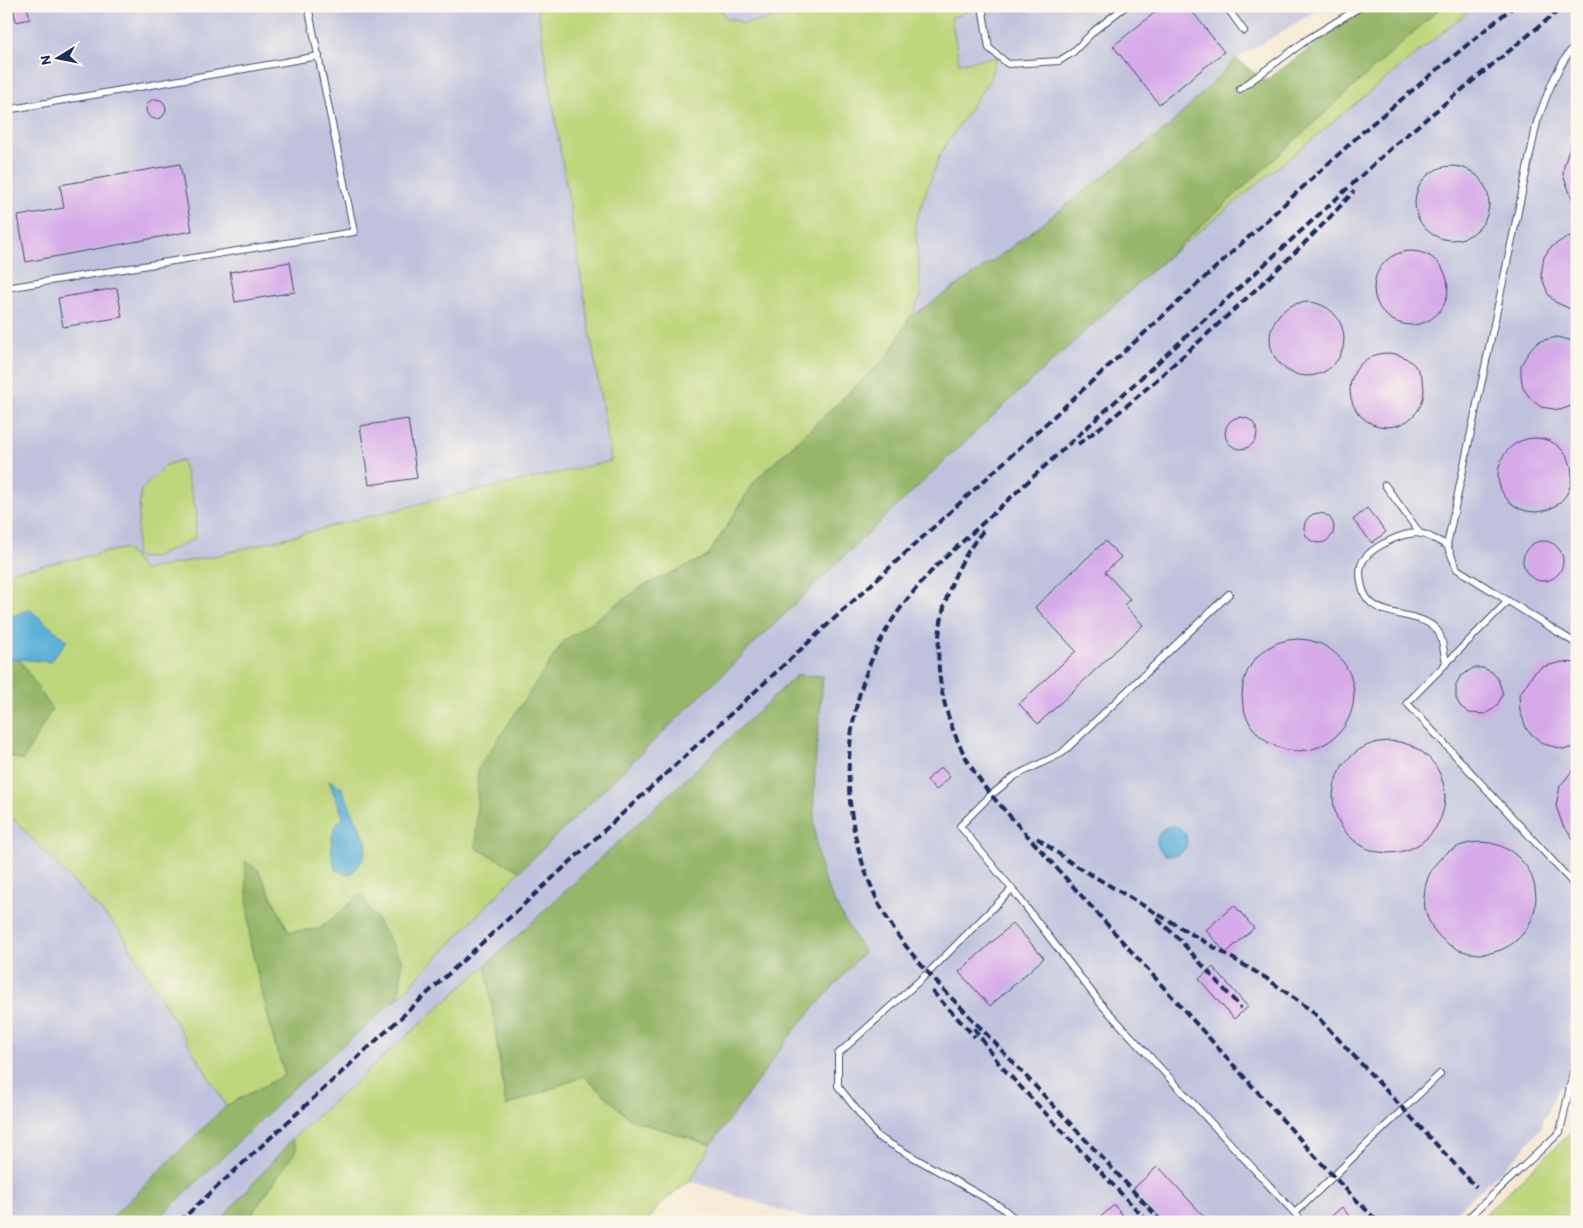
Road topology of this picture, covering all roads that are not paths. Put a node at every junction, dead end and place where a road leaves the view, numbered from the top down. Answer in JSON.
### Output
{"nodes":[{"id":1,"x":308,"y":6,"type":"edge"},
{"id":2,"x":982,"y":6,"type":"edge"},
{"id":3,"x":1126,"y":6,"type":"edge"},
{"id":4,"x":1226,"y":6,"type":"edge"},
{"id":5,"x":1362,"y":6,"type":"edge"},
{"id":6,"x":1244,"y":31,"type":"dead end"},
{"id":7,"x":1577,"y":43,"type":"edge"},
{"id":8,"x":319,"y":56,"type":"junction"},
{"id":9,"x":1240,"y":89,"type":"dead end"},
{"id":10,"x":6,"y":110,"type":"edge"},
{"id":11,"x":6,"y":288,"type":"edge"},
{"id":12,"x":1385,"y":485,"type":"dead end"},
{"id":13,"x":1418,"y":532,"type":"junction"},
{"id":14,"x":1447,"y":545,"type":"junction"},
{"id":15,"x":1228,"y":594,"type":"dead end"},
{"id":16,"x":1508,"y":601,"type":"junction"},
{"id":17,"x":1577,"y":644,"type":"edge"},
{"id":18,"x":1446,"y":663,"type":"junction"},
{"id":19,"x":1012,"y":889,"type":"junction"},
{"id":20,"x":1577,"y":895,"type":"edge"},
{"id":21,"x":1577,"y":1055,"type":"edge"},
{"id":22,"x":1440,"y":1074,"type":"dead end"},
{"id":23,"x":1295,"y":1213,"type":"junction"},
{"id":24,"x":1019,"y":1222,"type":"edge"},
{"id":25,"x":1304,"y":1222,"type":"edge"},
{"id":26,"x":1464,"y":1222,"type":"edge"}],
"edges":[{"from":1,"to":8,"type":"lane"},
{"from":2,"to":3,"type":"lane"},
{"from":4,"to":6,"type":"lane"},
{"from":5,"to":9,"type":"lane"},
{"from":7,"to":14,"type":"lane"},
{"from":8,"to":10,"type":"lane"},
{"from":8,"to":11,"type":"lane"},
{"from":12,"to":13,"type":"lane"},
{"from":13,"to":14,"type":"lane"},
{"from":13,"to":18,"type":"lane"},
{"from":14,"to":16,"type":"lane"},
{"from":15,"to":19,"type":"lane"},
{"from":16,"to":17,"type":"lane"},
{"from":16,"to":18,"type":"lane"},
{"from":18,"to":20,"type":"lane"},
{"from":19,"to":23,"type":"lane"},
{"from":19,"to":24,"type":"lane"},
{"from":21,"to":26,"type":"lane"},
{"from":22,"to":23,"type":"lane"},
{"from":23,"to":25,"type":"lane"}]}
